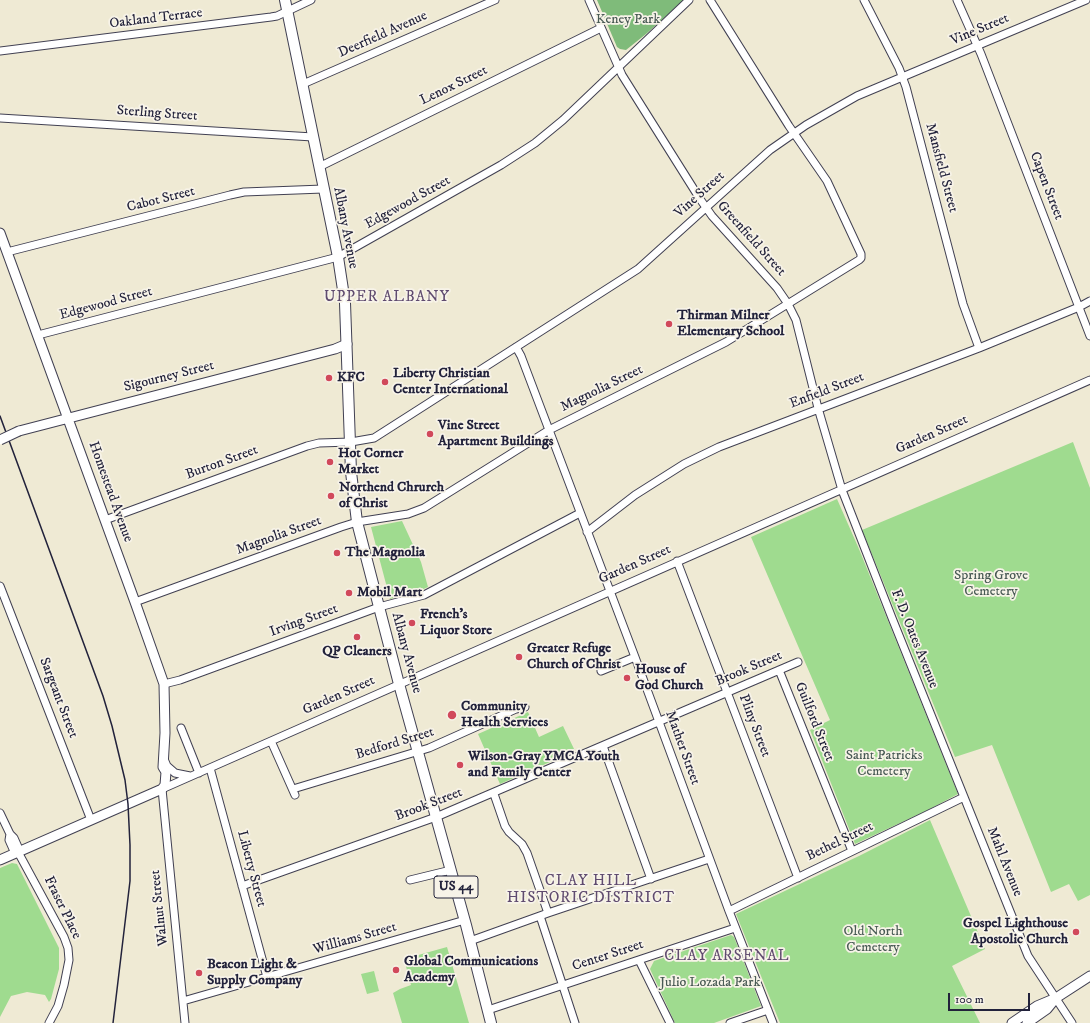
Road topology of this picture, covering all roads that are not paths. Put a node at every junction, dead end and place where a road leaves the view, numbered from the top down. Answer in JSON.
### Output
{"nodes":[{"id":1,"x":285,"y":0,"type":"edge"},
{"id":2,"x":311,"y":0,"type":"edge"},
{"id":3,"x":494,"y":0,"type":"edge"},
{"id":4,"x":589,"y":0,"type":"edge"},
{"id":5,"x":689,"y":0,"type":"edge"},
{"id":6,"x":710,"y":0,"type":"edge"},
{"id":7,"x":864,"y":0,"type":"edge"},
{"id":8,"x":957,"y":0,"type":"edge"},
{"id":9,"x":1086,"y":0,"type":"edge"},
{"id":10,"x":288,"y":11,"type":"junction"},
{"id":11,"x":601,"y":28,"type":"junction"},
{"id":12,"x":978,"y":46,"type":"junction"},
{"id":13,"x":0,"y":51,"type":"edge"},
{"id":14,"x":618,"y":68,"type":"junction"},
{"id":15,"x":903,"y":77,"type":"junction"},
{"id":16,"x":303,"y":84,"type":"junction"},
{"id":17,"x":0,"y":118,"type":"edge"},
{"id":18,"x":794,"y":133,"type":"junction"},
{"id":19,"x":313,"y":137,"type":"junction"},
{"id":20,"x":318,"y":167,"type":"junction"},
{"id":21,"x":324,"y":189,"type":"junction"},
{"id":22,"x":706,"y":208,"type":"junction"},
{"id":23,"x":0,"y":233,"type":"edge"},
{"id":24,"x":7,"y":252,"type":"junction"},
{"id":25,"x":338,"y":257,"type":"junction"},
{"id":26,"x":1090,"y":301,"type":"edge"},
{"id":27,"x":788,"y":304,"type":"junction"},
{"id":28,"x":1079,"y":308,"type":"junction"},
{"id":29,"x":38,"y":335,"type":"junction"},
{"id":30,"x":1090,"y":336,"type":"edge"},
{"id":31,"x":347,"y":344,"type":"junction"},
{"id":32,"x":516,"y":347,"type":"junction"},
{"id":33,"x":979,"y":348,"type":"junction"},
{"id":34,"x":1090,"y":380,"type":"edge"},
{"id":35,"x":818,"y":408,"type":"junction"},
{"id":36,"x":68,"y":418,"type":"junction"},
{"id":37,"x":549,"y":430,"type":"junction"},
{"id":38,"x":0,"y":440,"type":"edge"},
{"id":39,"x":351,"y":442,"type":"junction"},
{"id":40,"x":842,"y":490,"type":"junction"},
{"id":41,"x":580,"y":513,"type":"junction"},
{"id":42,"x":105,"y":520,"type":"junction"},
{"id":43,"x":357,"y":522,"type":"junction"},
{"id":44,"x":587,"y":532,"type":"junction"},
{"id":45,"x":677,"y":561,"type":"junction"},
{"id":46,"x":0,"y":586,"type":"edge"},
{"id":47,"x":610,"y":592,"type":"junction"},
{"id":48,"x":135,"y":602,"type":"junction"},
{"id":49,"x":379,"y":607,"type":"junction"},
{"id":50,"x":635,"y":657,"type":"junction"},
{"id":51,"x":798,"y":662,"type":"dead end"},
{"id":52,"x":779,"y":670,"type":"junction"},
{"id":53,"x":601,"y":671,"type":"dead end"},
{"id":54,"x":164,"y":684,"type":"junction"},
{"id":55,"x":400,"y":684,"type":"junction"},
{"id":56,"x":728,"y":692,"type":"junction"},
{"id":57,"x":525,"y":707,"type":"dead end"},
{"id":58,"x":658,"y":721,"type":"junction"},
{"id":59,"x":181,"y":728,"type":"dead end"},
{"id":60,"x":271,"y":741,"type":"junction"},
{"id":61,"x":603,"y":746,"type":"junction"},
{"id":62,"x":419,"y":752,"type":"junction"},
{"id":63,"x":163,"y":756,"type":"junction"},
{"id":64,"x":210,"y":768,"type":"junction"},
{"id":65,"x":195,"y":774,"type":"junction"},
{"id":66,"x":162,"y":790,"type":"junction"},
{"id":67,"x":494,"y":794,"type":"junction"},
{"id":68,"x":964,"y":797,"type":"junction"},
{"id":69,"x":0,"y":813,"type":"edge"},
{"id":70,"x":436,"y":817,"type":"junction"},
{"id":71,"x":91,"y":820,"type":"junction"},
{"id":72,"x":852,"y":851,"type":"junction"},
{"id":73,"x":18,"y":852,"type":"junction"},
{"id":74,"x":709,"y":859,"type":"junction"},
{"id":75,"x":0,"y":860,"type":"edge"},
{"id":76,"x":451,"y":870,"type":"junction"},
{"id":77,"x":798,"y":878,"type":"junction"},
{"id":78,"x":650,"y":879,"type":"junction"},
{"id":79,"x":410,"y":880,"type":"dead end"},
{"id":80,"x":242,"y":886,"type":"junction"},
{"id":81,"x":729,"y":911,"type":"junction"},
{"id":82,"x":548,"y":913,"type":"junction"},
{"id":83,"x":540,"y":916,"type":"junction"},
{"id":84,"x":465,"y":920,"type":"junction"},
{"id":85,"x":735,"y":928,"type":"junction"},
{"id":86,"x":470,"y":941,"type":"junction"},
{"id":87,"x":639,"y":960,"type":"junction"},
{"id":88,"x":1090,"y":976,"type":"edge"},
{"id":89,"x":267,"y":977,"type":"junction"},
{"id":90,"x":563,"y":985,"type":"junction"},
{"id":91,"x":1056,"y":998,"type":"junction"},
{"id":92,"x":183,"y":1001,"type":"junction"},
{"id":93,"x":488,"y":1010,"type":"junction"},
{"id":94,"x":768,"y":1010,"type":"junction"},
{"id":95,"x":49,"y":1023,"type":"edge"},
{"id":96,"x":185,"y":1023,"type":"edge"},
{"id":97,"x":491,"y":1023,"type":"edge"},
{"id":98,"x":575,"y":1023,"type":"edge"},
{"id":99,"x":670,"y":1023,"type":"edge"},
{"id":100,"x":730,"y":1023,"type":"edge"},
{"id":101,"x":773,"y":1023,"type":"edge"},
{"id":102,"x":1012,"y":1023,"type":"edge"},
{"id":103,"x":1027,"y":1023,"type":"edge"},
{"id":104,"x":1072,"y":1023,"type":"edge"}],
"edges":[{"from":1,"to":10,"type":"highway","name":"Albany Avenue","number":"US 44"},
{"from":2,"to":10,"type":"street","name":"Oakland Terrace"},
{"from":3,"to":16,"type":"street","name":"Deerfield Avenue"},
{"from":4,"to":11,"type":"street","name":"Greenfield Street"},
{"from":5,"to":14,"type":"street","name":"Edgewood Street"},
{"from":6,"to":18,"type":"street"},
{"from":7,"to":15,"type":"street","name":"Mansfield Street"},
{"from":8,"to":12,"type":"street","name":"Capen Street"},
{"from":9,"to":12,"type":"street","name":"Vine Street"},
{"from":10,"to":13,"type":"street","name":"Oakland Terrace"},
{"from":10,"to":16,"type":"highway","name":"Albany Avenue","number":"US 44"},
{"from":11,"to":14,"type":"street","name":"Greenfield Street"},
{"from":11,"to":20,"type":"street","name":"Lenox Street"},
{"from":12,"to":15,"type":"street","name":"Vine Street"},
{"from":12,"to":28,"type":"street","name":"Capen Street"},
{"from":14,"to":22,"type":"street","name":"Greenfield Street"},
{"from":14,"to":25,"type":"street","name":"Edgewood Street"},
{"from":15,"to":18,"type":"street","name":"Vine Street"},
{"from":15,"to":33,"type":"street","name":"Mansfield Street"},
{"from":16,"to":19,"type":"highway","name":"Albany Avenue","number":"US 44"},
{"from":17,"to":19,"type":"street","name":"Sterling Street"},
{"from":18,"to":22,"type":"street","name":"Vine Street"},
{"from":18,"to":27,"type":"street","name":"Magnolia Street"},
{"from":19,"to":20,"type":"highway","name":"Albany Avenue","number":"US 44"},
{"from":20,"to":21,"type":"highway","name":"Albany Avenue","number":"US 44"},
{"from":21,"to":24,"type":"street","name":"Cabot Street"},
{"from":21,"to":25,"type":"highway","name":"Albany Avenue","number":"US 44"},
{"from":22,"to":27,"type":"street","name":"Greenfield Street"},
{"from":22,"to":32,"type":"street","name":"Vine Street"},
{"from":23,"to":24,"type":"main road","name":"Homestead Avenue"},
{"from":24,"to":29,"type":"main road","name":"Homestead Avenue"},
{"from":25,"to":29,"type":"street","name":"Edgewood Street"},
{"from":25,"to":31,"type":"highway","name":"Albany Avenue","number":"US 44"},
{"from":26,"to":28,"type":"street","name":"Enfield Street"},
{"from":27,"to":35,"type":"street","name":"Greenfield Street"},
{"from":27,"to":37,"type":"street","name":"Magnolia Street"},
{"from":28,"to":30,"type":"street","name":"Capen Street"},
{"from":28,"to":33,"type":"street","name":"Enfield Street"},
{"from":29,"to":36,"type":"main road","name":"Homestead Avenue"},
{"from":31,"to":36,"type":"main road","name":"Sigourney Street"},
{"from":31,"to":39,"type":"highway","name":"Albany Avenue","number":"US 44"},
{"from":32,"to":37,"type":"street","name":"Mather Street"},
{"from":32,"to":39,"type":"street","name":"Vine Street"},
{"from":33,"to":35,"type":"street","name":"Enfield Street"},
{"from":34,"to":40,"type":"street","name":"Garden Street"},
{"from":35,"to":40,"type":"street","name":"Greenfield Street"},
{"from":35,"to":44,"type":"street","name":"Enfield Street"},
{"from":36,"to":38,"type":"main road","name":"Sigourney Street","bridge":true},
{"from":36,"to":42,"type":"main road","name":"Homestead Avenue"},
{"from":37,"to":41,"type":"street","name":"Mather Street"},
{"from":37,"to":43,"type":"street","name":"Magnolia Street"},
{"from":39,"to":42,"type":"street","name":"Burton Street"},
{"from":39,"to":43,"type":"highway","name":"Albany Avenue","number":"US 44"},
{"from":40,"to":45,"type":"street","name":"Garden Street"},
{"from":40,"to":68,"type":"street","name":"F. D. Oates Avenue"},
{"from":41,"to":44,"type":"street","name":"Mather Street"},
{"from":41,"to":49,"type":"street","name":"Irving Street"},
{"from":42,"to":48,"type":"main road","name":"Homestead Avenue"},
{"from":43,"to":48,"type":"street","name":"Magnolia Street"},
{"from":43,"to":49,"type":"highway","name":"Albany Avenue","number":"US 44"},
{"from":44,"to":47,"type":"street","name":"Mather Street"},
{"from":45,"to":47,"type":"street","name":"Garden Street"},
{"from":45,"to":56,"type":"street","name":"Pliny Street"},
{"from":46,"to":71,"type":"street","name":"Sargeant Street"},
{"from":47,"to":50,"type":"street","name":"Mather Street"},
{"from":47,"to":55,"type":"street","name":"Garden Street"},
{"from":48,"to":54,"type":"main road","name":"Homestead Avenue"},
{"from":49,"to":54,"type":"street","name":"Irving Street"},
{"from":49,"to":55,"type":"highway","name":"Albany Avenue","number":"US 44"},
{"from":50,"to":53,"type":"street"},
{"from":50,"to":58,"type":"street","name":"Mather Street"},
{"from":51,"to":52,"type":"street","name":"Brook Street"},
{"from":52,"to":56,"type":"street","name":"Brook Street"},
{"from":52,"to":72,"type":"street","name":"Guilford Street"},
{"from":54,"to":63,"type":"main road","name":"Homestead Avenue"},
{"from":55,"to":60,"type":"street","name":"Garden Street"},
{"from":55,"to":62,"type":"highway","name":"Albany Avenue","number":"US 44"},
{"from":56,"to":58,"type":"street","name":"Brook Street"},
{"from":56,"to":77,"type":"street","name":"Pliny Street"},
{"from":57,"to":62,"type":"street","name":"Bedford Street"},
{"from":58,"to":61,"type":"street","name":"Brook Street"},
{"from":58,"to":74,"type":"street","name":"Mather Street"},
{"from":59,"to":65,"type":"street"},
{"from":60,"to":62,"type":"street","name":"Bedford Street"},
{"from":60,"to":64,"type":"street","name":"Garden Street"},
{"from":61,"to":67,"type":"street","name":"Brook Street"},
{"from":61,"to":78,"type":"street"},
{"from":62,"to":70,"type":"highway","name":"Albany Avenue","number":"US 44"},
{"from":63,"to":65,"type":"street"},
{"from":63,"to":66,"type":"main road","name":"Homestead Avenue"},
{"from":64,"to":65,"type":"street","name":"Garden Street"},
{"from":64,"to":80,"type":"street","name":"Liberty Street"},
{"from":65,"to":66,"type":"street","name":"Garden Street"},
{"from":66,"to":71,"type":"main road","name":"Garden Street"},
{"from":66,"to":92,"type":"street","name":"Walnut Street"},
{"from":67,"to":70,"type":"street","name":"Brook Street"},
{"from":67,"to":82,"type":"street"},
{"from":68,"to":72,"type":"street","name":"Bethel Street"},
{"from":68,"to":91,"type":"street","name":"Mahl Avenue"},
{"from":69,"to":73,"type":"street","name":"Fraser Place"},
{"from":70,"to":76,"type":"highway","name":"Albany Avenue","number":"US 44"},
{"from":70,"to":80,"type":"street","name":"Brook Street"},
{"from":71,"to":73,"type":"main road","name":"Garden Street"},
{"from":72,"to":77,"type":"street","name":"Bethel Street"},
{"from":73,"to":75,"type":"main road","name":"Garden Street"},
{"from":73,"to":95,"type":"street","name":"Fraser Place"},
{"from":74,"to":78,"type":"street"},
{"from":74,"to":81,"type":"street","name":"Mather Street"},
{"from":76,"to":79,"type":"street"},
{"from":76,"to":84,"type":"highway","name":"Albany Avenue","number":"US 44"},
{"from":77,"to":81,"type":"street","name":"Bethel Street"},
{"from":78,"to":82,"type":"street"},
{"from":80,"to":89,"type":"street","name":"Liberty Street"},
{"from":81,"to":85,"type":"street","name":"Mather Street"},
{"from":82,"to":83,"type":"street"},
{"from":83,"to":86,"type":"street"},
{"from":83,"to":90,"type":"street"},
{"from":84,"to":86,"type":"highway","name":"Albany Avenue","number":"US 44"},
{"from":84,"to":89,"type":"street","name":"Williams Street"},
{"from":85,"to":87,"type":"street","name":"Center Street"},
{"from":85,"to":94,"type":"street","name":"Mather Street"},
{"from":86,"to":93,"type":"highway","name":"Albany Avenue","number":"US 44"},
{"from":87,"to":90,"type":"street","name":"Center Street"},
{"from":87,"to":99,"type":"street"},
{"from":88,"to":91,"type":"main road"},
{"from":89,"to":92,"type":"street","name":"Williams Street"},
{"from":90,"to":93,"type":"street","name":"Center Street"},
{"from":90,"to":98,"type":"street"},
{"from":91,"to":102,"type":"main road"},
{"from":91,"to":103,"type":"main road"},
{"from":91,"to":104,"type":"street","name":"Mahl Avenue"},
{"from":92,"to":96,"type":"street","name":"Walnut Street"},
{"from":93,"to":97,"type":"highway","name":"Albany Avenue","number":"US 44"},
{"from":94,"to":100,"type":"street"},
{"from":94,"to":101,"type":"street","name":"Mather Street"}]}
